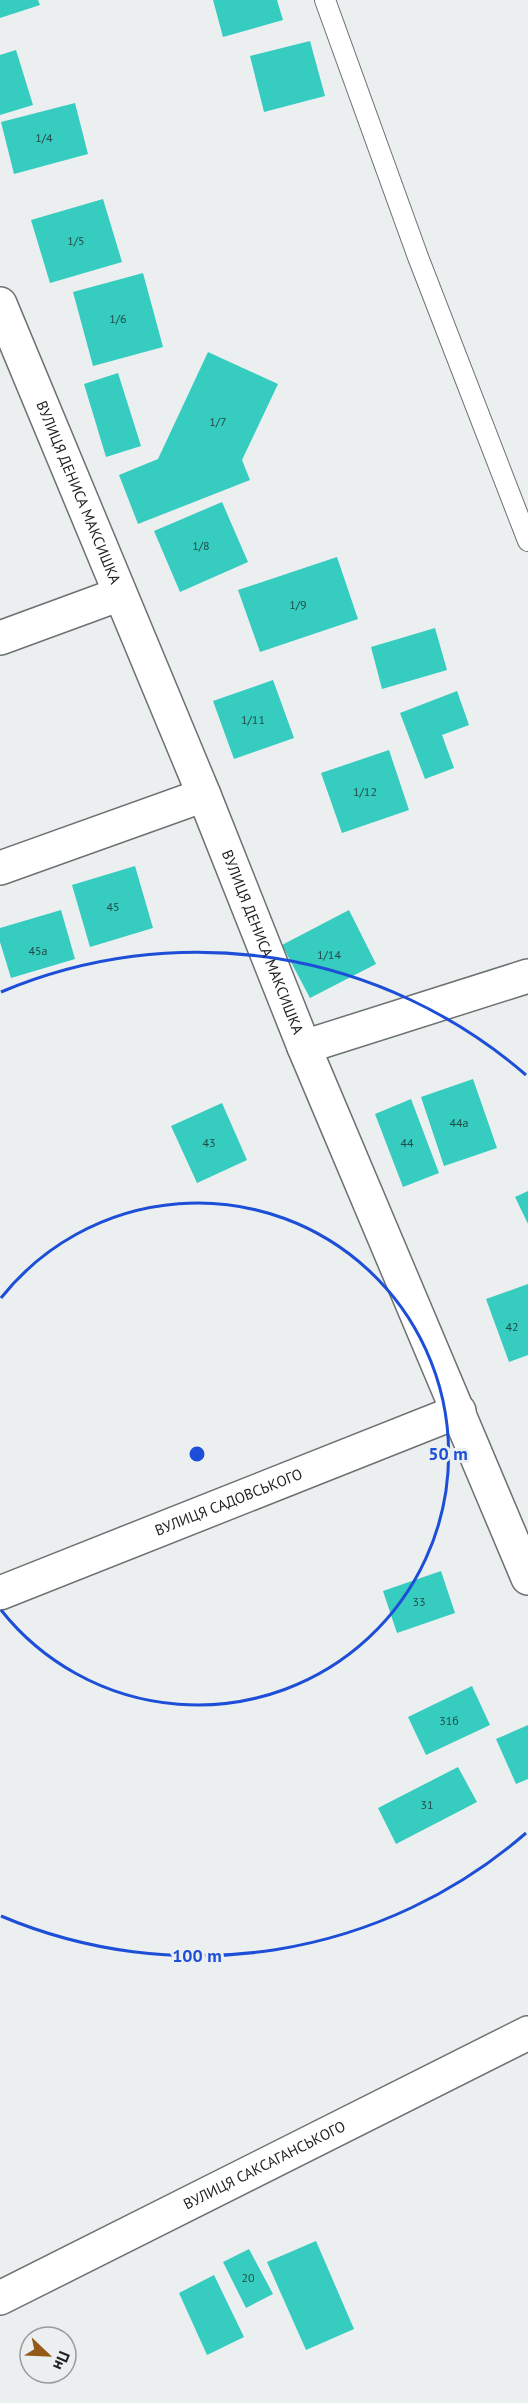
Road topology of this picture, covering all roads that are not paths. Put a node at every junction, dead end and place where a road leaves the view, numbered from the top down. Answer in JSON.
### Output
{"nodes":[{"id":1,"x":325,"y":0,"type":"edge"},
{"id":2,"x":0,"y":304,"type":"edge"},
{"id":3,"x":528,"y":541,"type":"edge"},
{"id":4,"x":120,"y":594,"type":"junction"},
{"id":5,"x":0,"y":638,"type":"edge"},
{"id":6,"x":204,"y":795,"type":"junction"},
{"id":7,"x":0,"y":868,"type":"edge"},
{"id":8,"x":528,"y":976,"type":"edge"},
{"id":9,"x":304,"y":1047,"type":"junction"},
{"id":10,"x":459,"y":1411,"type":"junction"},
{"id":11,"x":528,"y":1578,"type":"edge"},
{"id":12,"x":0,"y":1593,"type":"edge"},
{"id":13,"x":528,"y":2032,"type":"edge"},
{"id":14,"x":0,"y":2298,"type":"edge"}],
"edges":[{"from":1,"to":3,"type":"lane"},
{"from":2,"to":4,"type":"street","name":"ВУЛИЦЯ ДЕНИСА МАКСИШКА"},
{"from":4,"to":5,"type":"street"},
{"from":4,"to":6,"type":"street","name":"ВУЛИЦЯ ДЕНИСА МАКСИШКА"},
{"from":6,"to":7,"type":"street"},
{"from":6,"to":9,"type":"street","name":"ВУЛИЦЯ ДЕНИСА МАКСИШКА"},
{"from":8,"to":9,"type":"street"},
{"from":9,"to":10,"type":"street","name":"ВУЛИЦЯ ДЕНИСА МАКСИШКА"},
{"from":10,"to":11,"type":"street","name":"ВУЛИЦЯ ДЕНИСА МАКСИШКА"},
{"from":10,"to":12,"type":"street","name":"ВУЛИЦЯ САДОВСЬКОГО"},
{"from":13,"to":14,"type":"street","name":"ВУЛИЦЯ САКСАГАНСЬКОГО"}]}
